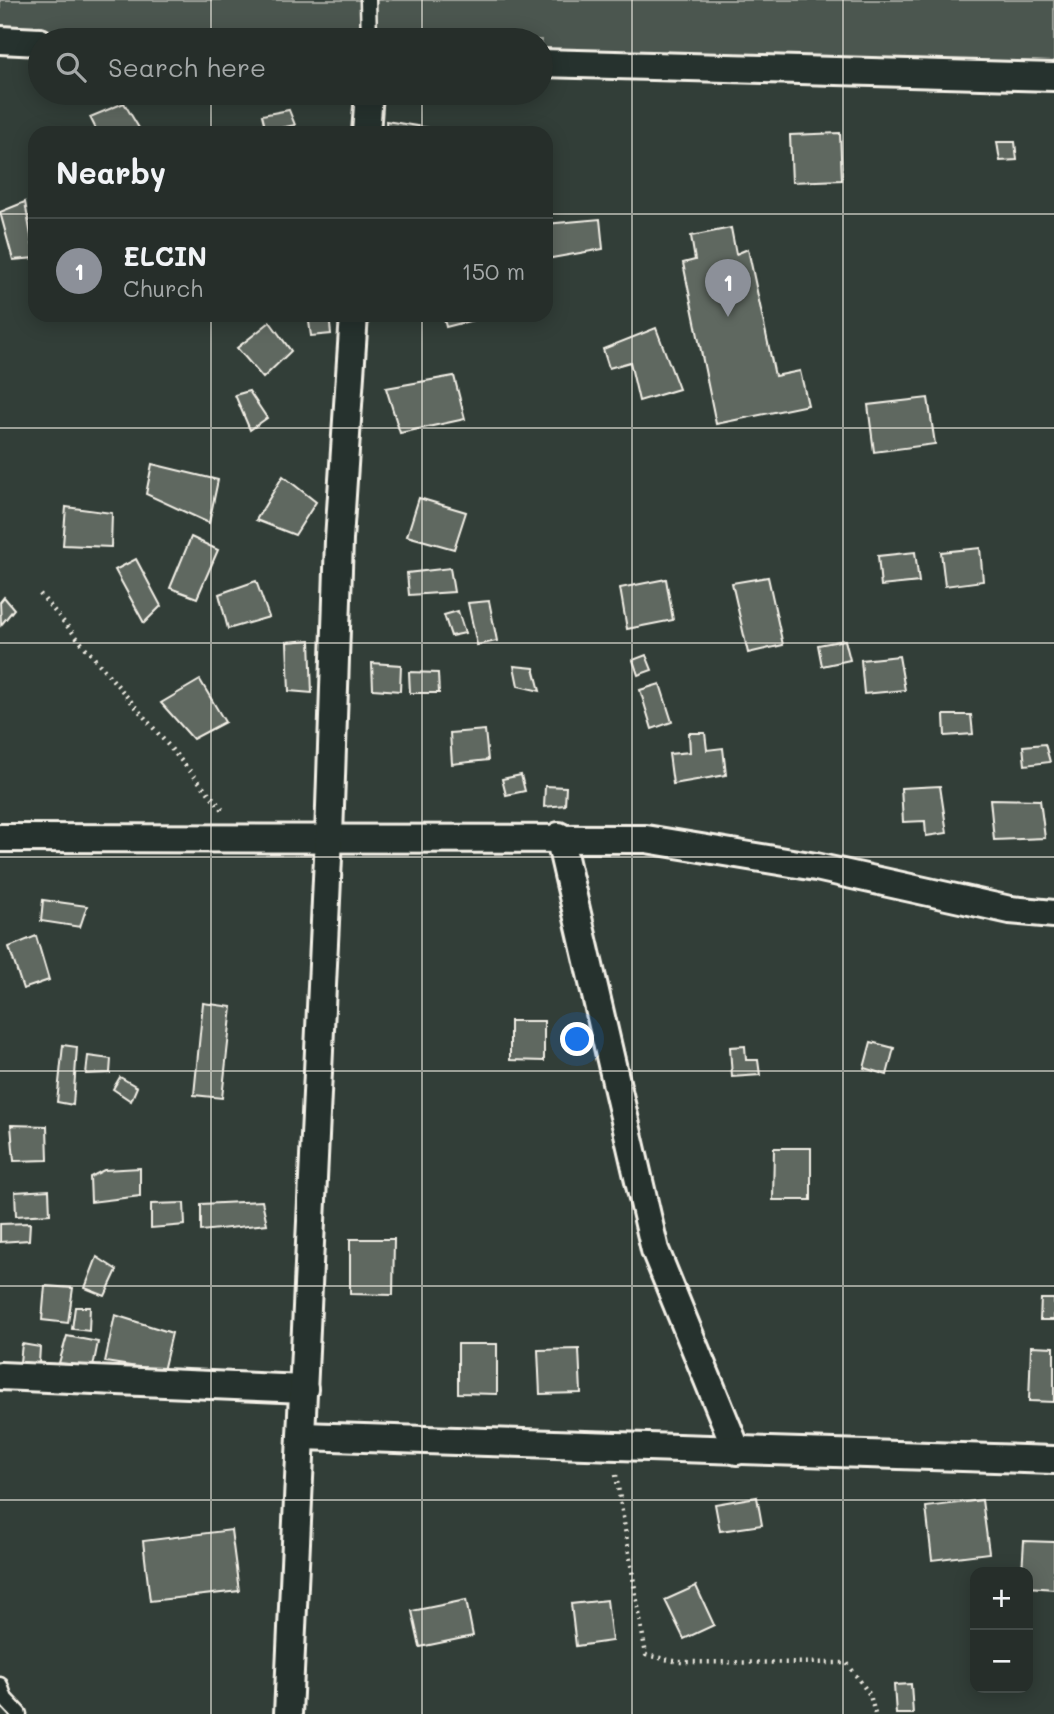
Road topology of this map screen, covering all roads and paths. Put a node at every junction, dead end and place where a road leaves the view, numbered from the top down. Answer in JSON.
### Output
{"nodes":[{"id":1,"x":368,"y":0,"type":"edge"},
{"id":2,"x":369,"y":28,"type":"edge"},
{"id":3,"x":0,"y":40,"type":"edge"},
{"id":4,"x":28,"y":41,"type":"edge"},
{"id":5,"x":553,"y":63,"type":"edge"},
{"id":6,"x":1054,"y":77,"type":"edge"},
{"id":7,"x":368,"y":105,"type":"edge"},
{"id":8,"x":367,"y":126,"type":"edge"},
{"id":9,"x":354,"y":322,"type":"edge"},
{"id":10,"x":40,"y":594,"type":"dead end"},
{"id":11,"x":329,"y":836,"type":"junction"},
{"id":12,"x":559,"y":836,"type":"junction"},
{"id":13,"x":0,"y":838,"type":"edge"},
{"id":14,"x":248,"y":839,"type":"junction"},
{"id":15,"x":1054,"y":915,"type":"edge"},
{"id":16,"x":0,"y":1376,"type":"edge"},
{"id":17,"x":304,"y":1389,"type":"junction"},
{"id":18,"x":302,"y":1436,"type":"junction"},
{"id":19,"x":611,"y":1446,"type":"junction"},
{"id":20,"x":737,"y":1451,"type":"junction"},
{"id":21,"x":1054,"y":1460,"type":"edge"},
{"id":22,"x":0,"y":1685,"type":"edge"},
{"id":23,"x":19,"y":1714,"type":"edge"},
{"id":24,"x":288,"y":1714,"type":"edge"},
{"id":25,"x":875,"y":1714,"type":"edge"}],
"edges":[{"from":1,"to":2,"type":"lane"},
{"from":3,"to":4,"type":"street"},
{"from":5,"to":6,"type":"street"},
{"from":7,"to":8,"type":"street"},
{"from":9,"to":11,"type":"street"},
{"from":10,"to":14,"type":"path"},
{"from":11,"to":12,"type":"street"},
{"from":11,"to":14,"type":"street"},
{"from":11,"to":17,"type":"street"},
{"from":12,"to":15,"type":"street"},
{"from":12,"to":20,"type":"street"},
{"from":13,"to":14,"type":"street"},
{"from":16,"to":17,"type":"street"},
{"from":17,"to":18,"type":"street"},
{"from":18,"to":19,"type":"street"},
{"from":18,"to":24,"type":"street"},
{"from":19,"to":20,"type":"street"},
{"from":19,"to":25,"type":"path"},
{"from":20,"to":21,"type":"street"},
{"from":22,"to":23,"type":"lane"}]}
